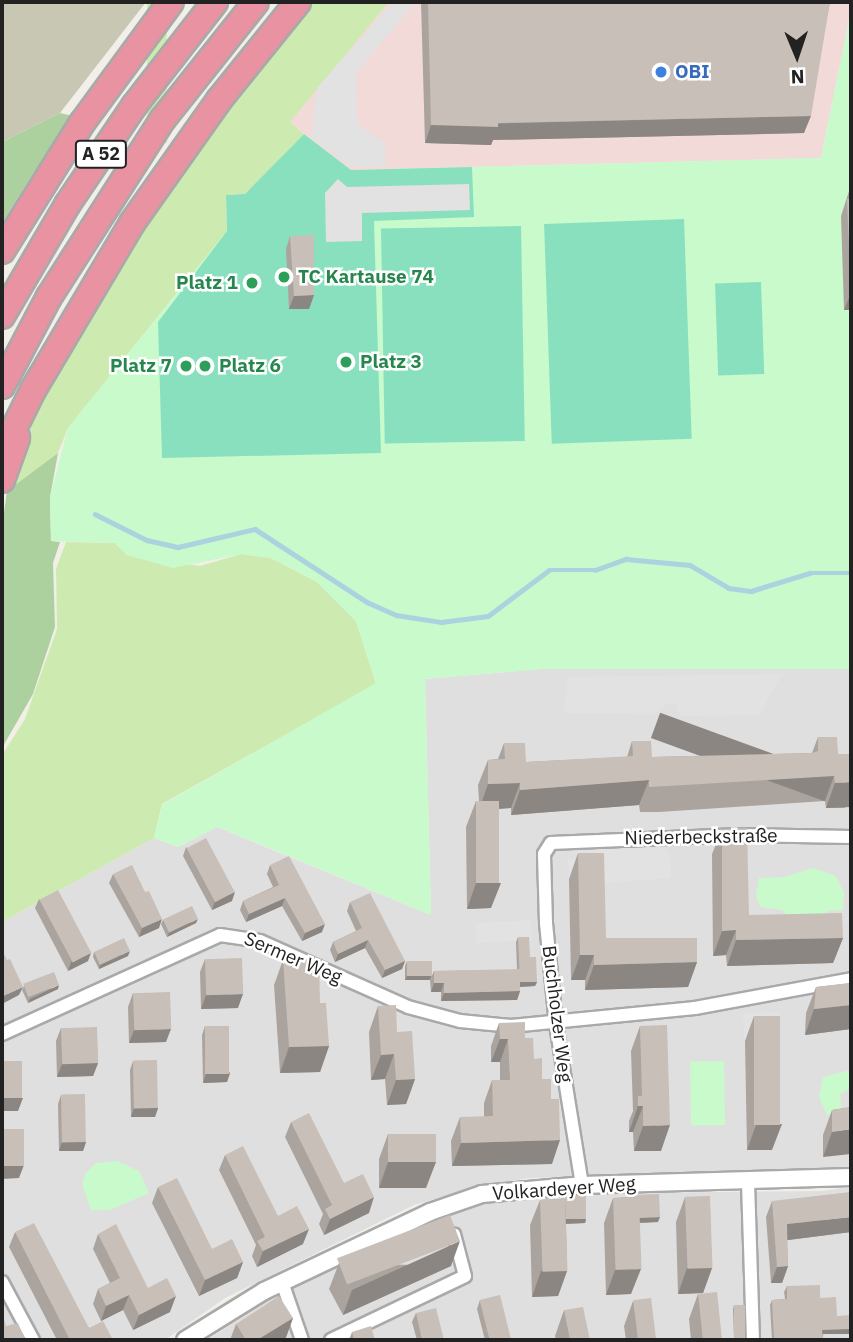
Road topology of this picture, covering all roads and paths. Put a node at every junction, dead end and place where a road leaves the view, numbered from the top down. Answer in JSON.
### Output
{"nodes":[{"id":1,"x":171,"y":2,"type":"edge"},
{"id":2,"x":215,"y":2,"type":"edge"},
{"id":3,"x":256,"y":2,"type":"edge"},
{"id":4,"x":298,"y":2,"type":"edge"},
{"id":5,"x":2,"y":251,"type":"edge"},
{"id":6,"x":2,"y":316,"type":"edge"},
{"id":7,"x":38,"y":380,"type":"junction"},
{"id":8,"x":2,"y":386,"type":"edge"},
{"id":9,"x":2,"y":453,"type":"edge"},
{"id":10,"x":2,"y":480,"type":"edge"},
{"id":11,"x":851,"y":837,"type":"edge"},
{"id":12,"x":551,"y":843,"type":"joint"},
{"id":13,"x":851,"y":979,"type":"edge"},
{"id":14,"x":556,"y":1025,"type":"junction"},
{"id":15,"x":2,"y":1034,"type":"edge"},
{"id":16,"x":851,"y":1177,"type":"edge"},
{"id":17,"x":748,"y":1182,"type":"junction"},
{"id":18,"x":582,"y":1185,"type":"junction"},
{"id":19,"x":445,"y":1207,"type":"junction"},
{"id":20,"x":2,"y":1282,"type":"edge"},
{"id":21,"x":282,"y":1282,"type":"junction"},
{"id":22,"x":33,"y":1340,"type":"edge"},
{"id":23,"x":186,"y":1340,"type":"edge"},
{"id":24,"x":302,"y":1340,"type":"edge"},
{"id":25,"x":331,"y":1340,"type":"edge"},
{"id":26,"x":753,"y":1340,"type":"edge"}],
"edges":[{"from":1,"to":5,"type":"highway"},
{"from":2,"to":6,"type":"highway","number":"A 52"},
{"from":3,"to":8,"type":"highway","number":"A 52"},
{"from":4,"to":7,"type":"highway"},
{"from":7,"to":9,"type":"highway"},
{"from":7,"to":10,"type":"highway"},
{"from":11,"to":12,"type":"street","name":"Niederbeckstraße"},
{"from":12,"to":14,"type":"street","name":"Buchholzer Weg"},
{"from":13,"to":14,"type":"street"},
{"from":14,"to":15,"type":"street","name":"Sermer Weg"},
{"from":14,"to":18,"type":"street","name":"Buchholzer Weg"},
{"from":16,"to":17,"type":"street","name":"Volkardeyer Weg"},
{"from":17,"to":18,"type":"street","name":"Volkardeyer Weg"},
{"from":17,"to":26,"type":"street"},
{"from":18,"to":19,"type":"street","name":"Volkardeyer Weg"},
{"from":19,"to":21,"type":"street","name":"Volkardeyer Weg"},
{"from":19,"to":25,"type":"street"},
{"from":20,"to":22,"type":"street"},
{"from":21,"to":23,"type":"street","name":"Volkardeyer Weg"},
{"from":21,"to":24,"type":"street"}]}
